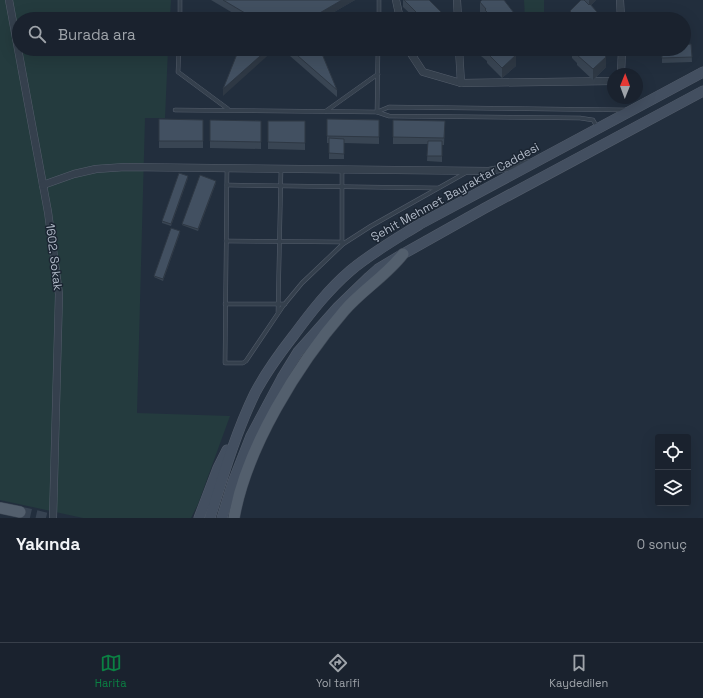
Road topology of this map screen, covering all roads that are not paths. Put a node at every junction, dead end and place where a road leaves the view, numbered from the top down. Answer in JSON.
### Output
{"nodes":[{"id":1,"x":9,"y":0,"type":"edge"},
{"id":2,"x":180,"y":0,"type":"edge"},
{"id":3,"x":379,"y":0,"type":"edge"},
{"id":4,"x":396,"y":0,"type":"edge"},
{"id":5,"x":457,"y":0,"type":"edge"},
{"id":6,"x":620,"y":0,"type":"edge"},
{"id":7,"x":180,"y":12,"type":"edge"},
{"id":8,"x":379,"y":12,"type":"edge"},
{"id":9,"x":399,"y":12,"type":"edge"},
{"id":10,"x":458,"y":12,"type":"edge"},
{"id":11,"x":621,"y":12,"type":"edge"},
{"id":12,"x":12,"y":16,"type":"edge"},
{"id":13,"x":19,"y":56,"type":"edge"},
{"id":14,"x":179,"y":56,"type":"edge"},
{"id":15,"x":378,"y":56,"type":"edge"},
{"id":16,"x":413,"y":56,"type":"edge"},
{"id":17,"x":459,"y":56,"type":"edge"},
{"id":18,"x":622,"y":56,"type":"edge"},
{"id":19,"x":621,"y":68,"type":"edge"},
{"id":20,"x":703,"y":72,"type":"edge"},
{"id":21,"x":378,"y":74,"type":"junction"},
{"id":22,"x":607,"y":81,"type":"edge"},
{"id":23,"x":461,"y":83,"type":"junction"},
{"id":24,"x":703,"y":91,"type":"edge"},
{"id":25,"x":175,"y":110,"type":"dead end"},
{"id":26,"x":229,"y":110,"type":"junction"},
{"id":27,"x":633,"y":110,"type":"junction"},
{"id":28,"x":325,"y":112,"type":"junction"},
{"id":29,"x":377,"y":112,"type":"junction"},
{"id":30,"x":598,"y":129,"type":"junction"},
{"id":31,"x":536,"y":162,"type":"junction"},
{"id":32,"x":227,"y":168,"type":"junction"},
{"id":33,"x":281,"y":169,"type":"junction"},
{"id":34,"x":342,"y":170,"type":"junction"},
{"id":35,"x":468,"y":171,"type":"junction"},
{"id":36,"x":43,"y":185,"type":"junction"},
{"id":37,"x":227,"y":185,"type":"junction"},
{"id":38,"x":281,"y":186,"type":"junction"},
{"id":39,"x":342,"y":186,"type":"junction"},
{"id":40,"x":439,"y":188,"type":"junction"},
{"id":41,"x":226,"y":241,"type":"junction"},
{"id":42,"x":280,"y":242,"type":"junction"},
{"id":43,"x":342,"y":244,"type":"junction"},
{"id":44,"x":403,"y":254,"type":"junction"},
{"id":45,"x":225,"y":304,"type":"junction"},
{"id":46,"x":278,"y":304,"type":"junction"},
{"id":47,"x":285,"y":304,"type":"junction"},
{"id":48,"x":278,"y":313,"type":"junction"},
{"id":49,"x":241,"y":428,"type":"junction"},
{"id":50,"x":0,"y":508,"type":"edge"},
{"id":51,"x":20,"y":512,"type":"tunnel mouth"},
{"id":52,"x":53,"y":518,"type":"edge"},
{"id":53,"x":199,"y":518,"type":"edge"},
{"id":54,"x":210,"y":518,"type":"edge"},
{"id":55,"x":222,"y":518,"type":"edge"},
{"id":56,"x":234,"y":518,"type":"edge"}],
"edges":[{"from":1,"to":12,"type":"street","name":"1602. Sokak"},
{"from":2,"to":7,"type":"lane"},
{"from":3,"to":8,"type":"lane"},
{"from":4,"to":9,"type":"street"},
{"from":5,"to":10,"type":"street"},
{"from":6,"to":11,"type":"street"},
{"from":13,"to":36,"type":"street","name":"1602. Sokak"},
{"from":14,"to":26,"type":"lane"},
{"from":15,"to":21,"type":"lane"},
{"from":16,"to":23,"type":"street"},
{"from":17,"to":23,"type":"street"},
{"from":18,"to":19,"type":"street"},
{"from":20,"to":27,"type":"main road","name":"Şehit Mehmet Bayraktar Caddesi"},
{"from":21,"to":28,"type":"lane"},
{"from":21,"to":29,"type":"lane"},
{"from":22,"to":23,"type":"street"},
{"from":24,"to":44,"type":"main road"},
{"from":25,"to":26,"type":"lane"},
{"from":26,"to":28,"type":"lane"},
{"from":27,"to":29,"type":"lane"},
{"from":27,"to":30,"type":"main road","name":"Şehit Mehmet Bayraktar Caddesi"},
{"from":28,"to":29,"type":"lane"},
{"from":29,"to":30,"type":"lane"},
{"from":30,"to":31,"type":"main road","name":"Şehit Mehmet Bayraktar Caddesi"},
{"from":31,"to":35,"type":"street"},
{"from":31,"to":49,"type":"main road","name":"Şehit Mehmet Bayraktar Caddesi"},
{"from":32,"to":33,"type":"street"},
{"from":32,"to":36,"type":"street"},
{"from":32,"to":37,"type":"lane"},
{"from":33,"to":34,"type":"street"},
{"from":33,"to":38,"type":"lane"},
{"from":34,"to":35,"type":"street"},
{"from":34,"to":39,"type":"lane"},
{"from":35,"to":40,"type":"lane"},
{"from":36,"to":52,"type":"street","name":"1602. Sokak"},
{"from":37,"to":38,"type":"lane"},
{"from":37,"to":41,"type":"lane"},
{"from":38,"to":39,"type":"lane"},
{"from":38,"to":42,"type":"lane"},
{"from":39,"to":40,"type":"lane"},
{"from":39,"to":43,"type":"lane"},
{"from":40,"to":43,"type":"lane"},
{"from":41,"to":42,"type":"lane"},
{"from":41,"to":45,"type":"lane"},
{"from":42,"to":43,"type":"lane"},
{"from":42,"to":46,"type":"lane"},
{"from":43,"to":47,"type":"lane"},
{"from":44,"to":55,"type":"main road"},
{"from":44,"to":56,"type":"main road"},
{"from":45,"to":46,"type":"lane"},
{"from":45,"to":48,"type":"lane"},
{"from":46,"to":47,"type":"lane"},
{"from":46,"to":48,"type":"lane"},
{"from":47,"to":48,"type":"lane"},
{"from":49,"to":53,"type":"main road"},
{"from":49,"to":54,"type":"main road","name":"Şehit Mehmet Bayraktar Caddesi"},
{"from":50,"to":51,"type":"main road"}]}
